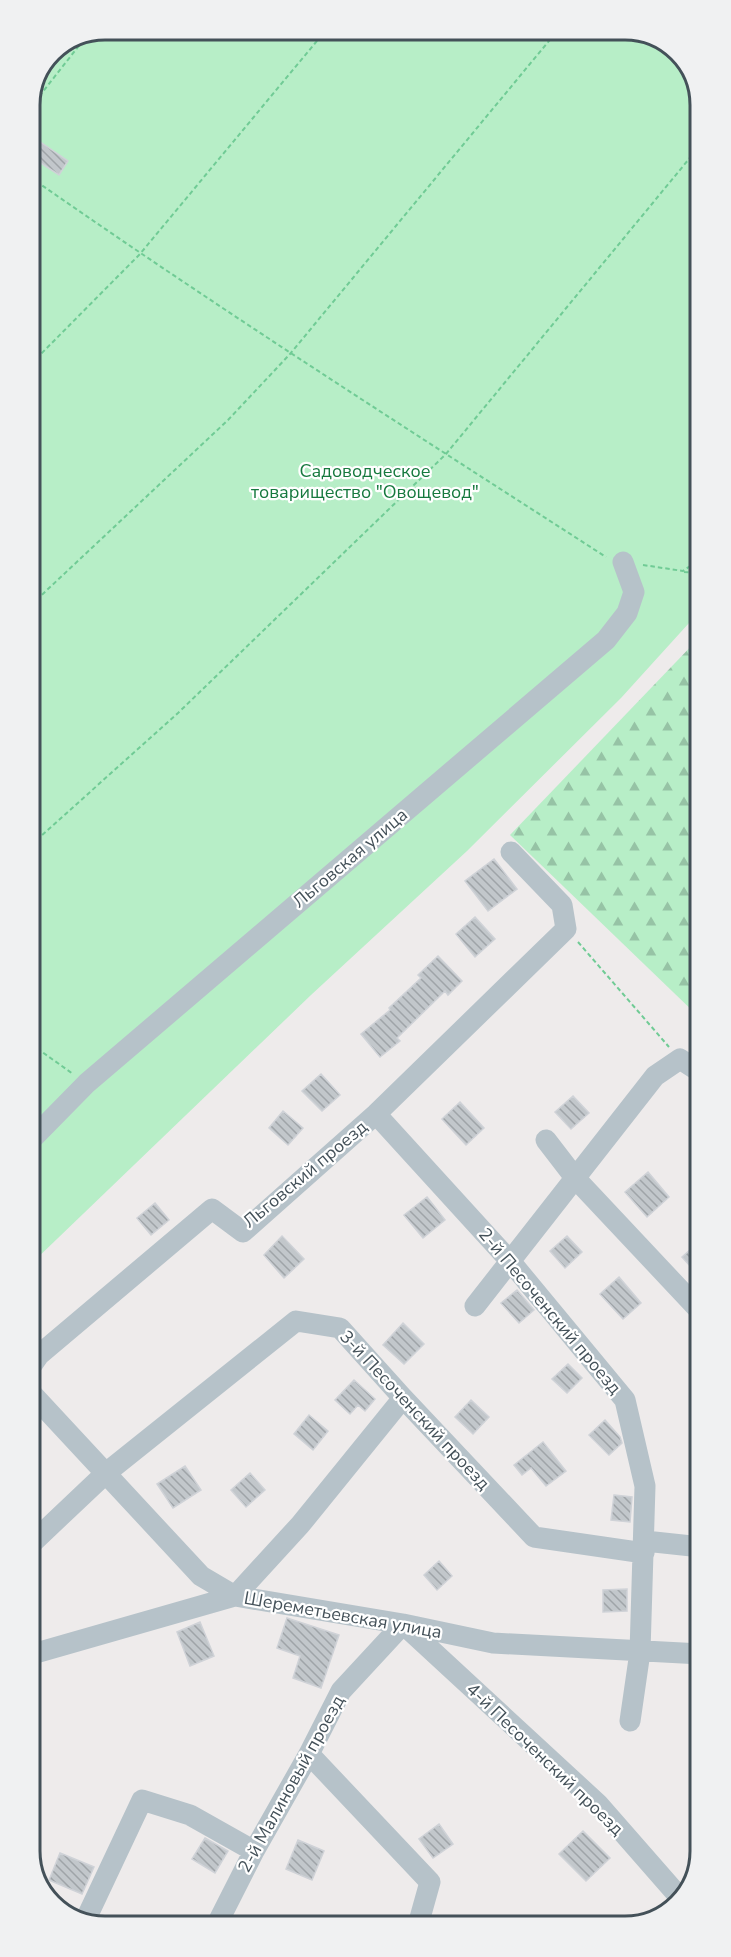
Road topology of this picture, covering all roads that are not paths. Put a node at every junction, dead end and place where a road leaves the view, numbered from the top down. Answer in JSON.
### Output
{"nodes":[{"id":1,"x":623,"y":562,"type":"road end"},
{"id":2,"x":511,"y":852,"type":"dead end"},
{"id":3,"x":690,"y":1066,"type":"edge"},
{"id":4,"x":376,"y":1114,"type":"junction"},
{"id":5,"x":41,"y":1130,"type":"edge"},
{"id":6,"x":546,"y":1140,"type":"dead end"},
{"id":7,"x":576,"y":1179,"type":"junction"},
{"id":8,"x":510,"y":1262,"type":"junction"},
{"id":9,"x":690,"y":1300,"type":"edge"},
{"id":10,"x":476,"y":1306,"type":"dead end"},
{"id":11,"x":41,"y":1355,"type":"edge"},
{"id":12,"x":403,"y":1398,"type":"junction"},
{"id":13,"x":41,"y":1404,"type":"edge"},
{"id":14,"x":106,"y":1473,"type":"junction"},
{"id":15,"x":41,"y":1534,"type":"edge"},
{"id":16,"x":645,"y":1547,"type":"junction"},
{"id":17,"x":690,"y":1547,"type":"edge"},
{"id":18,"x":235,"y":1596,"type":"junction"},
{"id":19,"x":403,"y":1624,"type":"junction"},
{"id":20,"x":41,"y":1652,"type":"edge"},
{"id":21,"x":640,"y":1652,"type":"junction"},
{"id":22,"x":690,"y":1654,"type":"edge"},
{"id":23,"x":630,"y":1721,"type":"dead end"},
{"id":24,"x":309,"y":1755,"type":"junction"},
{"id":25,"x":254,"y":1851,"type":"junction"},
{"id":26,"x":675,"y":1893,"type":"edge"},
{"id":27,"x":88,"y":1914,"type":"edge"},
{"id":28,"x":221,"y":1916,"type":"edge"},
{"id":29,"x":421,"y":1916,"type":"edge"}],
"edges":[{"from":1,"to":5,"type":"street","name":"Льговская улица"},
{"from":2,"to":4,"type":"street","name":"Льговский проезд"},
{"from":3,"to":7,"type":"street"},
{"from":4,"to":8,"type":"street","name":"2-й Песоченский проезд"},
{"from":4,"to":11,"type":"street","name":"Льговский проезд"},
{"from":6,"to":7,"type":"street"},
{"from":7,"to":8,"type":"street"},
{"from":7,"to":9,"type":"street"},
{"from":8,"to":10,"type":"street"},
{"from":8,"to":16,"type":"street","name":"2-й Песоченский проезд"},
{"from":12,"to":14,"type":"street","name":"3-й Песоченский проезд"},
{"from":12,"to":16,"type":"street","name":"3-й Песоченский проезд"},
{"from":12,"to":18,"type":"street"},
{"from":13,"to":14,"type":"street","name":"Шереметьевская улица"},
{"from":14,"to":15,"type":"street","name":"3-й Песоченский проезд"},
{"from":14,"to":18,"type":"street","name":"Шереметьевская улица"},
{"from":16,"to":17,"type":"street","name":"3-й Песоченский проезд"},
{"from":16,"to":21,"type":"street","name":"2-й Песоченский проезд"},
{"from":18,"to":19,"type":"street","name":"Шереметьевская улица"},
{"from":18,"to":20,"type":"street"},
{"from":19,"to":21,"type":"street","name":"Шереметьевская улица"},
{"from":19,"to":24,"type":"street","name":"2-й Малиновый проезд"},
{"from":19,"to":26,"type":"street","name":"4-й Песоченский проезд"},
{"from":21,"to":22,"type":"street","name":"Шереметьевская улица"},
{"from":21,"to":23,"type":"street"},
{"from":24,"to":25,"type":"street","name":"2-й Малиновый проезд"},
{"from":24,"to":29,"type":"street"},
{"from":25,"to":27,"type":"street"},
{"from":25,"to":28,"type":"street","name":"2-й Малиновый проезд"}]}
